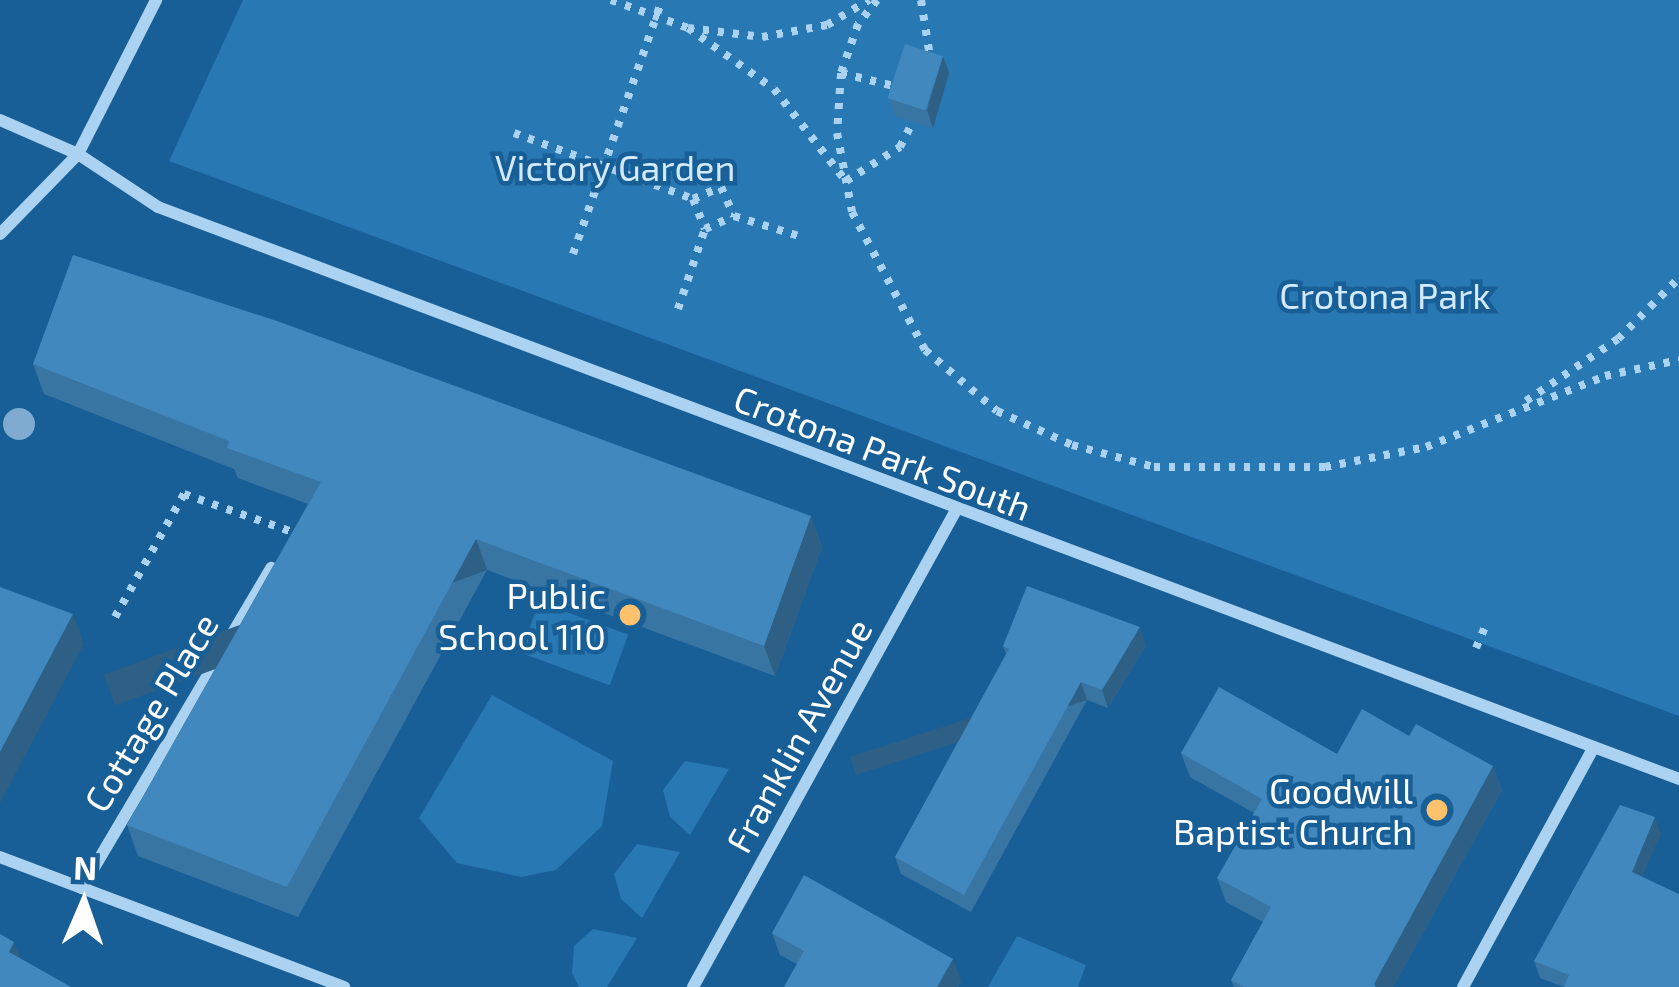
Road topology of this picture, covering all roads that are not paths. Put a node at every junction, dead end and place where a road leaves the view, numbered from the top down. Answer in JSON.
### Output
{"nodes":[{"id":1,"x":157,"y":0,"type":"edge"},
{"id":2,"x":0,"y":119,"type":"edge"},
{"id":3,"x":78,"y":154,"type":"junction"},
{"id":4,"x":0,"y":234,"type":"edge"},
{"id":5,"x":955,"y":512,"type":"junction"},
{"id":6,"x":271,"y":568,"type":"edge"},
{"id":7,"x":1594,"y":747,"type":"junction"},
{"id":8,"x":1679,"y":779,"type":"edge"},
{"id":9,"x":0,"y":857,"type":"edge"},
{"id":10,"x":82,"y":888,"type":"junction"},
{"id":11,"x":344,"y":987,"type":"edge"},
{"id":12,"x":693,"y":987,"type":"edge"},
{"id":13,"x":1463,"y":987,"type":"edge"}],
"edges":[{"from":1,"to":3,"type":"street"},
{"from":2,"to":3,"type":"street","name":"Crotona Park South"},
{"from":3,"to":4,"type":"street"},
{"from":3,"to":5,"type":"street","name":"Crotona Park South"},
{"from":5,"to":7,"type":"street","name":"Crotona Park South"},
{"from":5,"to":12,"type":"street","name":"Franklin Avenue"},
{"from":6,"to":10,"type":"street","name":"Cottage Place"},
{"from":7,"to":8,"type":"street","name":"Crotona Park South"},
{"from":7,"to":13,"type":"street"},
{"from":9,"to":10,"type":"street"},
{"from":10,"to":11,"type":"street"}]}
